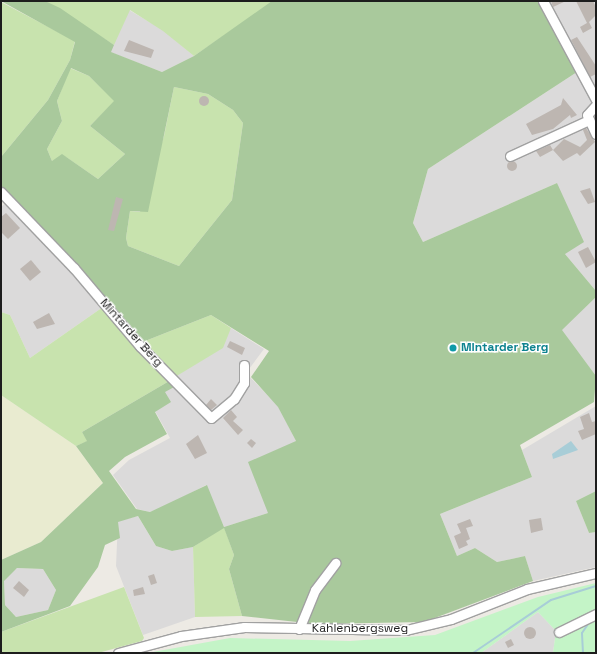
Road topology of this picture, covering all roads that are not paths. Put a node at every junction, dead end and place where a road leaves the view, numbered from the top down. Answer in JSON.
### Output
{"nodes":[{"id":1,"x":543,"y":1,"type":"edge"},
{"id":2,"x":595,"y":95,"type":"edge"},
{"id":3,"x":596,"y":105,"type":"edge"},
{"id":4,"x":589,"y":120,"type":"junction"},
{"id":5,"x":596,"y":134,"type":"edge"},
{"id":6,"x":510,"y":156,"type":"dead end"},
{"id":7,"x":3,"y":199,"type":"edge"},
{"id":8,"x":244,"y":365,"type":"dead end"},
{"id":9,"x":335,"y":563,"type":"dead end"},
{"id":10,"x":596,"y":573,"type":"edge"},
{"id":11,"x":596,"y":614,"type":"edge"},
{"id":12,"x":299,"y":629,"type":"junction"},
{"id":13,"x":559,"y":632,"type":"dead end"},
{"id":14,"x":118,"y":653,"type":"edge"}],
"edges":[{"from":1,"to":2,"type":"street"},
{"from":3,"to":4,"type":"street"},
{"from":4,"to":5,"type":"street"},
{"from":4,"to":6,"type":"street"},
{"from":7,"to":8,"type":"street","name":"Mintarder Berg"},
{"from":9,"to":12,"type":"street"},
{"from":10,"to":12,"type":"street","name":"Kahlenbergsweg"},
{"from":11,"to":13,"type":"street"},
{"from":12,"to":14,"type":"street","name":"Kahlenbergsweg"}]}
